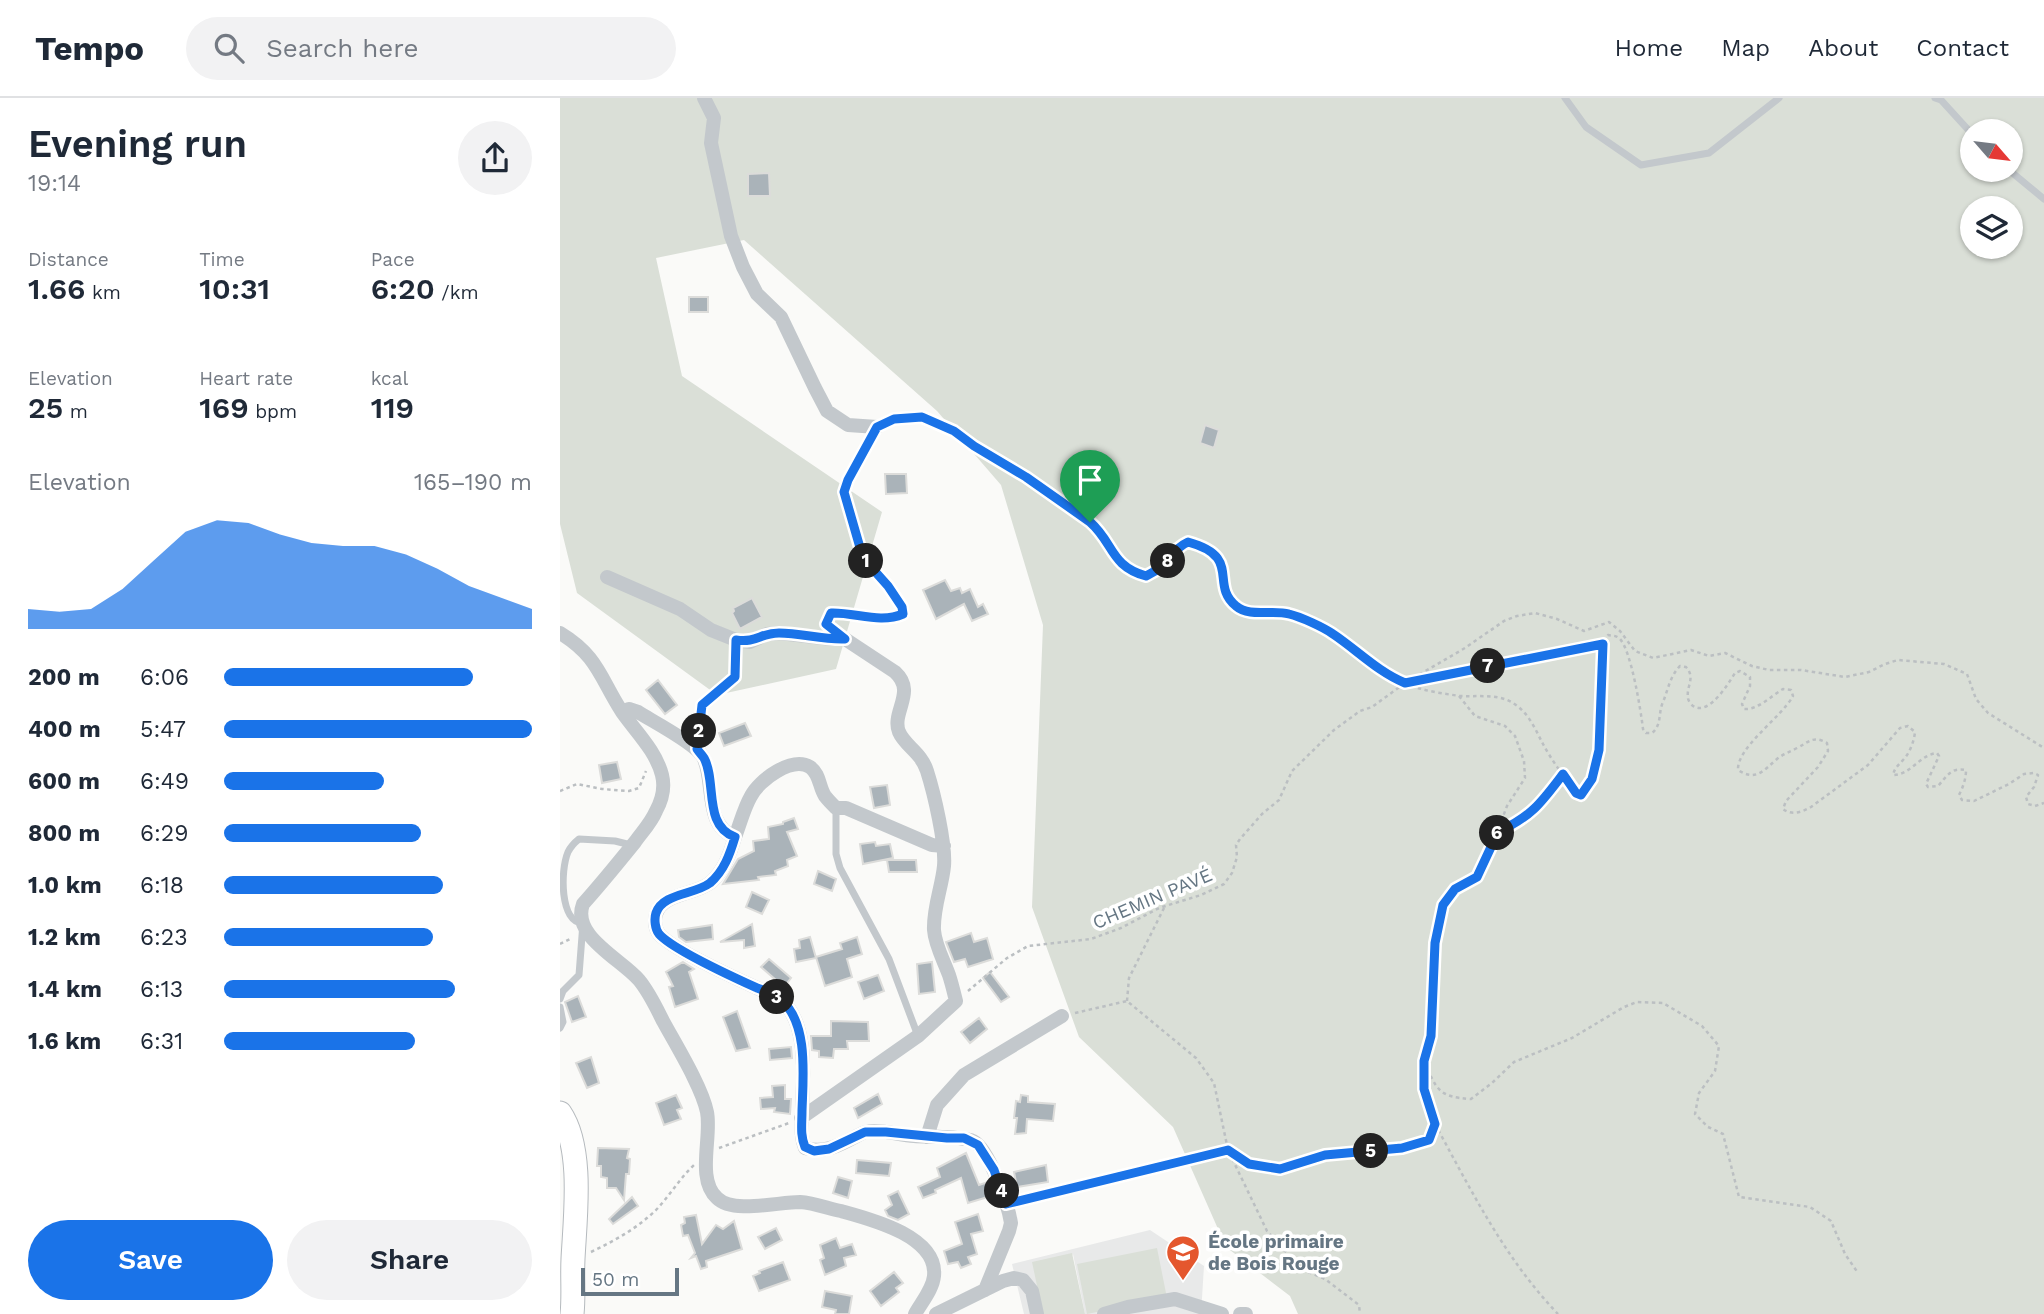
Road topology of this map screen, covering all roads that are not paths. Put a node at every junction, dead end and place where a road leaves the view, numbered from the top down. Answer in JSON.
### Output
{"nodes":[{"id":1,"x":704,"y":98,"type":"edge"},
{"id":2,"x":1564,"y":98,"type":"edge"},
{"id":3,"x":1779,"y":98,"type":"edge"},
{"id":4,"x":1935,"y":98,"type":"edge"},
{"id":5,"x":1960,"y":121,"type":"edge"},
{"id":6,"x":2023,"y":182,"type":"edge"},
{"id":7,"x":2044,"y":199,"type":"edge"},
{"id":8,"x":877,"y":427,"type":"road end"},
{"id":9,"x":607,"y":577,"type":"dead end"},
{"id":10,"x":560,"y":633,"type":"edge"},
{"id":11,"x":622,"y":712,"type":"junction"},
{"id":12,"x":836,"y":808,"type":"junction"},
{"id":13,"x":735,"y":837,"type":"junction"},
{"id":14,"x":632,"y":845,"type":"junction"},
{"id":15,"x":944,"y":846,"type":"junction"},
{"id":16,"x":583,"y":923,"type":"junction"},
{"id":17,"x":560,"y":999,"type":"edge"},
{"id":18,"x":560,"y":1007,"type":"edge"},
{"id":19,"x":1062,"y":1016,"type":"road end"},
{"id":20,"x":560,"y":1028,"type":"edge"},
{"id":21,"x":918,"y":1036,"type":"junction"},
{"id":22,"x":560,"y":1114,"type":"edge"},
{"id":23,"x":802,"y":1118,"type":"junction"},
{"id":24,"x":928,"y":1137,"type":"junction"},
{"id":25,"x":566,"y":1264,"type":"edge"},
{"id":26,"x":985,"y":1290,"type":"junction"},
{"id":27,"x":572,"y":1314,"type":"edge"},
{"id":28,"x":915,"y":1314,"type":"edge"},
{"id":29,"x":936,"y":1314,"type":"edge"},
{"id":30,"x":1037,"y":1314,"type":"edge"},
{"id":31,"x":1104,"y":1314,"type":"edge"},
{"id":32,"x":1222,"y":1314,"type":"edge"},
{"id":33,"x":1241,"y":1314,"type":"edge"},
{"id":34,"x":1246,"y":1314,"type":"edge"}],
"edges":[{"from":1,"to":8,"type":"street"},
{"from":2,"to":3,"type":"lane"},
{"from":4,"to":5,"type":"lane"},
{"from":6,"to":7,"type":"lane"},
{"from":9,"to":15,"type":"street"},
{"from":10,"to":11,"type":"street"},
{"from":11,"to":13,"type":"street"},
{"from":11,"to":14,"type":"street"},
{"from":12,"to":13,"type":"street"},
{"from":12,"to":15,"type":"street"},
{"from":12,"to":21,"type":"lane"},
{"from":13,"to":23,"type":"street"},
{"from":14,"to":16,"type":"street"},
{"from":14,"to":16,"type":"lane"},
{"from":15,"to":21,"type":"street"},
{"from":16,"to":17,"type":"lane"},
{"from":16,"to":28,"type":"street"},
{"from":18,"to":20,"type":"lane"},
{"from":19,"to":24,"type":"street"},
{"from":21,"to":23,"type":"street"},
{"from":22,"to":25,"type":"main road"},
{"from":23,"to":24,"type":"street"},
{"from":24,"to":26,"type":"street"},
{"from":25,"to":27,"type":"main road"},
{"from":26,"to":29,"type":"street"},
{"from":26,"to":30,"type":"street"},
{"from":31,"to":32,"type":"street"},
{"from":33,"to":34,"type":"street"}]}
